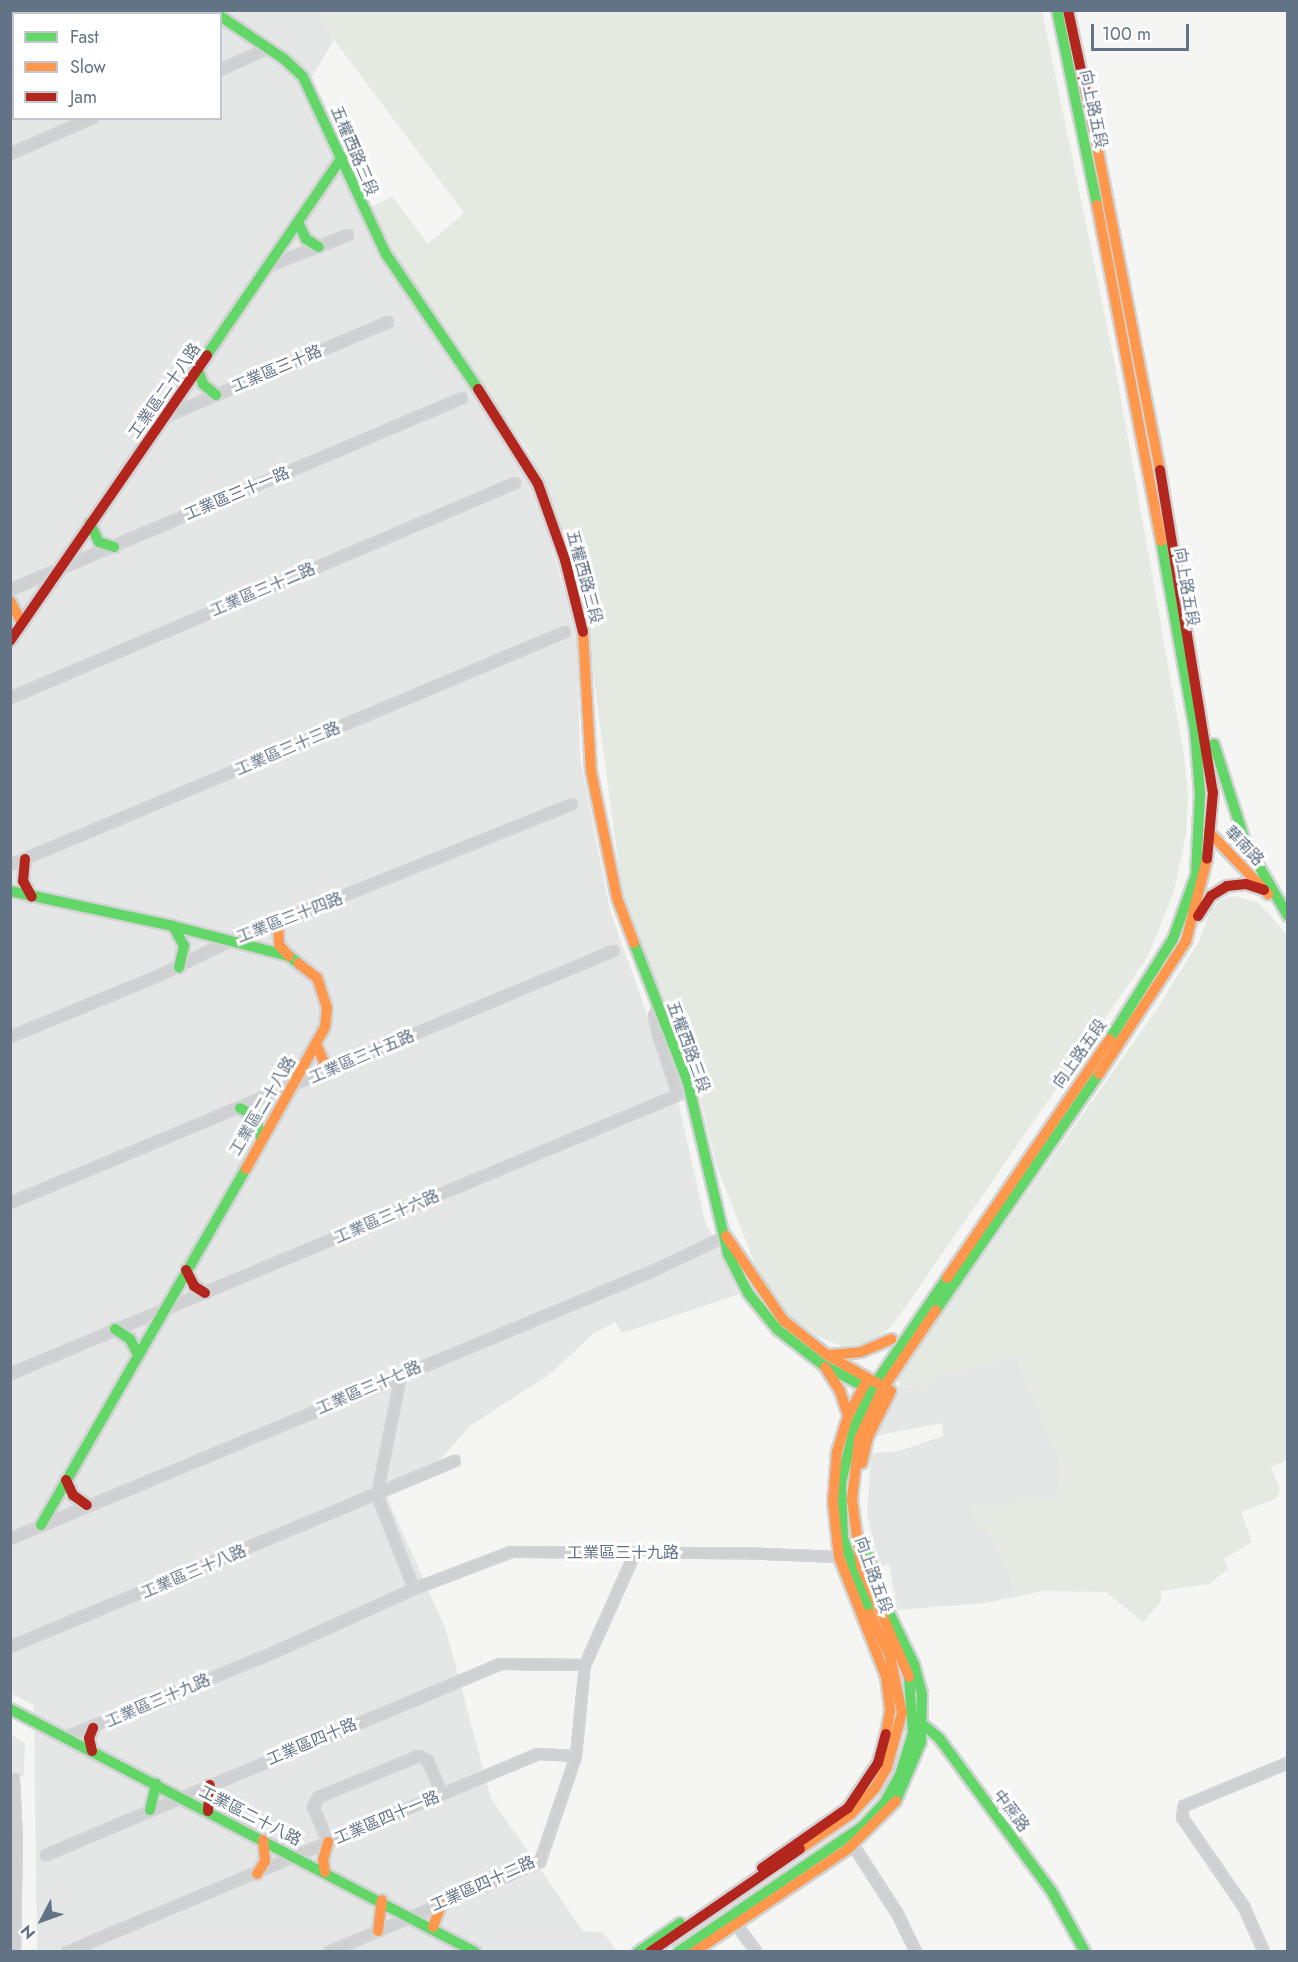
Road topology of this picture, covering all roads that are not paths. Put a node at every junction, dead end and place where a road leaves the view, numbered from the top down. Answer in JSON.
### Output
{"nodes":[{"id":1,"x":1057,"y":10,"type":"edge"},
{"id":2,"x":1068,"y":10,"type":"edge"},
{"id":3,"x":222,"y":16,"type":"edge"},
{"id":4,"x":270,"y":48,"type":"junction"},
{"id":5,"x":222,"y":68,"type":"edge"},
{"id":6,"x":87,"y":120,"type":"edge"},
{"id":7,"x":10,"y":154,"type":"edge"},
{"id":8,"x":342,"y":157,"type":"junction"},
{"id":9,"x":298,"y":222,"type":"junction"},
{"id":10,"x":348,"y":235,"type":"dead end"},
{"id":11,"x":319,"y":247,"type":"junction"},
{"id":12,"x":269,"y":266,"type":"junction"},
{"id":13,"x":388,"y":322,"type":"dead end"},
{"id":14,"x":198,"y":370,"type":"junction"},
{"id":15,"x":216,"y":395,"type":"junction"},
{"id":16,"x":462,"y":398,"type":"dead end"},
{"id":17,"x":166,"y":416,"type":"junction"},
{"id":18,"x":515,"y":483,"type":"dead end"},
{"id":19,"x":90,"y":523,"type":"junction"},
{"id":20,"x":114,"y":547,"type":"junction"},
{"id":21,"x":63,"y":568,"type":"junction"},
{"id":22,"x":10,"y":590,"type":"edge"},
{"id":23,"x":10,"y":601,"type":"edge"},
{"id":24,"x":22,"y":623,"type":"junction"},
{"id":25,"x":565,"y":632,"type":"dead end"},
{"id":26,"x":10,"y":641,"type":"edge"},
{"id":27,"x":10,"y":698,"type":"edge"},
{"id":28,"x":1214,"y":744,"type":"dead end"},
{"id":29,"x":572,"y":804,"type":"dead end"},
{"id":30,"x":1200,"y":824,"type":"junction"},
{"id":31,"x":1212,"y":834,"type":"junction"},
{"id":32,"x":25,"y":859,"type":"junction"},
{"id":33,"x":10,"y":866,"type":"edge"},
{"id":34,"x":10,"y":891,"type":"edge"},
{"id":35,"x":1265,"y":891,"type":"junction"},
{"id":36,"x":32,"y":897,"type":"junction"},
{"id":37,"x":1198,"y":916,"type":"dead end"},
{"id":38,"x":1287,"y":917,"type":"edge"},
{"id":39,"x":278,"y":923,"type":"junction"},
{"id":40,"x":173,"y":926,"type":"junction"},
{"id":41,"x":230,"y":941,"type":"junction"},
{"id":42,"x":613,"y":951,"type":"dead end"},
{"id":43,"x":289,"y":956,"type":"junction"},
{"id":44,"x":179,"y":967,"type":"junction"},
{"id":45,"x":659,"y":1007,"type":"junction"},
{"id":46,"x":10,"y":1037,"type":"edge"},
{"id":47,"x":316,"y":1044,"type":"junction"},
{"id":48,"x":334,"y":1069,"type":"junction"},
{"id":49,"x":291,"y":1088,"type":"junction"},
{"id":50,"x":240,"y":1108,"type":"junction"},
{"id":51,"x":260,"y":1141,"type":"junction"},
{"id":52,"x":10,"y":1203,"type":"edge"},
{"id":53,"x":726,"y":1236,"type":"junction"},
{"id":54,"x":186,"y":1270,"type":"junction"},
{"id":55,"x":205,"y":1293,"type":"junction"},
{"id":56,"x":163,"y":1309,"type":"junction"},
{"id":57,"x":115,"y":1329,"type":"junction"},
{"id":58,"x":891,"y":1339,"type":"dead end"},
{"id":59,"x":137,"y":1353,"type":"junction"},
{"id":60,"x":825,"y":1360,"type":"junction"},
{"id":61,"x":10,"y":1374,"type":"edge"},
{"id":62,"x":401,"y":1376,"type":"junction"},
{"id":63,"x":877,"y":1389,"type":"junction"},
{"id":64,"x":848,"y":1416,"type":"junction"},
{"id":65,"x":455,"y":1461,"type":"dead end"},
{"id":66,"x":66,"y":1480,"type":"junction"},
{"id":67,"x":377,"y":1495,"type":"junction"},
{"id":68,"x":87,"y":1505,"type":"junction"},
{"id":69,"x":42,"y":1525,"type":"junction"},
{"id":70,"x":10,"y":1539,"type":"edge"},
{"id":71,"x":635,"y":1553,"type":"junction"},
{"id":72,"x":839,"y":1557,"type":"junction"},
{"id":73,"x":414,"y":1589,"type":"junction"},
{"id":74,"x":10,"y":1647,"type":"edge"},
{"id":75,"x":585,"y":1665,"type":"junction"},
{"id":76,"x":10,"y":1709,"type":"edge"},
{"id":77,"x":890,"y":1711,"type":"junction"},
{"id":78,"x":902,"y":1713,"type":"junction"},
{"id":79,"x":919,"y":1721,"type":"junction"},
{"id":80,"x":93,"y":1728,"type":"junction"},
{"id":81,"x":66,"y":1737,"type":"junction"},
{"id":82,"x":939,"y":1738,"type":"junction"},
{"id":83,"x":921,"y":1742,"type":"junction"},
{"id":84,"x":93,"y":1751,"type":"junction"},
{"id":85,"x":576,"y":1756,"type":"junction"},
{"id":86,"x":1287,"y":1763,"type":"edge"},
{"id":87,"x":12,"y":1779,"type":"edge"},
{"id":88,"x":156,"y":1784,"type":"junction"},
{"id":89,"x":210,"y":1785,"type":"junction"},
{"id":90,"x":442,"y":1794,"type":"junction"},
{"id":91,"x":182,"y":1798,"type":"junction"},
{"id":92,"x":150,"y":1810,"type":"junction"},
{"id":93,"x":208,"y":1811,"type":"junction"},
{"id":94,"x":14,"y":1838,"type":"edge"},
{"id":95,"x":263,"y":1840,"type":"junction"},
{"id":96,"x":328,"y":1842,"type":"junction"},
{"id":97,"x":853,"y":1845,"type":"junction"},
{"id":98,"x":46,"y":1855,"type":"dead end"},
{"id":99,"x":296,"y":1857,"type":"junction"},
{"id":100,"x":325,"y":1872,"type":"junction"},
{"id":101,"x":257,"y":1874,"type":"junction"},
{"id":102,"x":13,"y":1888,"type":"edge"},
{"id":103,"x":382,"y":1900,"type":"junction"},
{"id":104,"x":442,"y":1902,"type":"junction"},
{"id":105,"x":411,"y":1916,"type":"junction"},
{"id":106,"x":736,"y":1924,"type":"junction"},
{"id":107,"x":433,"y":1927,"type":"junction"},
{"id":108,"x":378,"y":1931,"type":"junction"},
{"id":109,"x":14,"y":1940,"type":"edge"},
{"id":110,"x":15,"y":1952,"type":"edge"},
{"id":111,"x":67,"y":1952,"type":"edge"},
{"id":112,"x":329,"y":1952,"type":"edge"},
{"id":113,"x":475,"y":1952,"type":"edge"},
{"id":114,"x":638,"y":1952,"type":"edge"},
{"id":115,"x":650,"y":1952,"type":"edge"},
{"id":116,"x":678,"y":1952,"type":"edge"},
{"id":117,"x":694,"y":1952,"type":"edge"},
{"id":118,"x":756,"y":1952,"type":"edge"},
{"id":119,"x":916,"y":1952,"type":"edge"},
{"id":120,"x":1085,"y":1952,"type":"edge"},
{"id":121,"x":1264,"y":1952,"type":"edge"}],
"edges":[{"from":1,"to":30,"type":"main road","name":"向上路五段"},
{"from":2,"to":31,"type":"main road","name":"向上路五段"},
{"from":3,"to":4,"type":"main road","name":"五權西路三段"},
{"from":4,"to":5,"type":"street"},
{"from":4,"to":8,"type":"main road","name":"五權西路三段"},
{"from":6,"to":7,"type":"street"},
{"from":8,"to":9,"type":"main road","name":"工業區二十八路"},
{"from":8,"to":45,"type":"main road","name":"五權西路三段"},
{"from":9,"to":11,"type":"main road"},
{"from":9,"to":12,"type":"main road","name":"工業區二十八路"},
{"from":10,"to":11,"type":"street"},
{"from":11,"to":12,"type":"street"},
{"from":12,"to":14,"type":"main road","name":"工業區二十八路"},
{"from":13,"to":15,"type":"street","name":"工業區三十路"},
{"from":14,"to":15,"type":"main road"},
{"from":14,"to":17,"type":"main road","name":"工業區二十八路"},
{"from":15,"to":17,"type":"street","name":"工業區三十路"},
{"from":16,"to":20,"type":"street","name":"工業區三十一路"},
{"from":17,"to":19,"type":"main road","name":"工業區二十八路"},
{"from":18,"to":27,"type":"street","name":"工業區三十二路"},
{"from":19,"to":20,"type":"main road"},
{"from":19,"to":21,"type":"main road","name":"工業區二十八路"},
{"from":20,"to":21,"type":"street","name":"工業區三十一路"},
{"from":21,"to":22,"type":"street","name":"工業區三十一路"},
{"from":21,"to":24,"type":"main road","name":"工業區二十八路"},
{"from":23,"to":24,"type":"main road"},
{"from":24,"to":26,"type":"main road","name":"工業區二十八路"},
{"from":25,"to":32,"type":"street","name":"工業區三十三路"},
{"from":28,"to":38,"type":"main road"},
{"from":29,"to":39,"type":"street","name":"工業區三十四路"},
{"from":30,"to":31,"type":"main road","name":"華南路"},
{"from":30,"to":63,"type":"main road","name":"向上路五段"},
{"from":31,"to":35,"type":"main road","name":"華南路"},
{"from":31,"to":63,"type":"main road","name":"向上路五段"},
{"from":32,"to":33,"type":"street","name":"工業區三十三路"},
{"from":32,"to":36,"type":"main road"},
{"from":34,"to":36,"type":"main road","name":"工業區二十八路"},
{"from":35,"to":37,"type":"main road"},
{"from":35,"to":38,"type":"main road","name":"華南路"},
{"from":36,"to":40,"type":"main road","name":"工業區二十八路"},
{"from":39,"to":41,"type":"street","name":"工業區三十四路"},
{"from":39,"to":43,"type":"main road"},
{"from":40,"to":41,"type":"main road","name":"工業區二十八路"},
{"from":40,"to":44,"type":"main road"},
{"from":41,"to":43,"type":"main road","name":"工業區二十八路"},
{"from":41,"to":44,"type":"street","name":"工業區三十四路"},
{"from":42,"to":48,"type":"street","name":"工業區三十五路"},
{"from":43,"to":47,"type":"main road","name":"工業區二十八路"},
{"from":44,"to":46,"type":"street","name":"工業區三十四路"},
{"from":45,"to":53,"type":"main road","name":"五權西路三段"},
{"from":45,"to":55,"type":"street","name":"工業區三十六路"},
{"from":47,"to":48,"type":"main road"},
{"from":47,"to":49,"type":"main road","name":"工業區二十八路"},
{"from":48,"to":49,"type":"street","name":"工業區三十五路"},
{"from":49,"to":50,"type":"street","name":"工業區三十五路"},
{"from":49,"to":51,"type":"main road","name":"工業區二十八路"},
{"from":50,"to":51,"type":"main road"},
{"from":50,"to":52,"type":"street","name":"工業區三十五路"},
{"from":51,"to":54,"type":"main road","name":"工業區二十八路"},
{"from":53,"to":60,"type":"main road","name":"五權西路三段"},
{"from":53,"to":62,"type":"street","name":"工業區三十七路"},
{"from":54,"to":55,"type":"main road"},
{"from":54,"to":56,"type":"main road","name":"工業區二十八路"},
{"from":55,"to":56,"type":"street","name":"工業區三十六路"},
{"from":56,"to":57,"type":"street","name":"工業區三十六路"},
{"from":56,"to":59,"type":"main road","name":"工業區二十八路"},
{"from":57,"to":59,"type":"main road"},
{"from":57,"to":61,"type":"street","name":"工業區三十六路"},
{"from":58,"to":60,"type":"main road"},
{"from":59,"to":66,"type":"main road","name":"工業區二十八路"},
{"from":60,"to":63,"type":"main road","name":"五權西路三段"},
{"from":60,"to":64,"type":"main road"},
{"from":62,"to":67,"type":"street"},
{"from":62,"to":68,"type":"street","name":"工業區三十七路"},
{"from":63,"to":64,"type":"main road","name":"向上路五段"},
{"from":63,"to":78,"type":"main road","name":"向上路五段"},
{"from":63,"to":79,"type":"main road","name":"向上路五段"},
{"from":64,"to":72,"type":"main road","name":"向上路五段"},
{"from":65,"to":67,"type":"street","name":"工業區三十八路"},
{"from":66,"to":68,"type":"main road"},
{"from":66,"to":69,"type":"main road","name":"工業區二十八路"},
{"from":67,"to":73,"type":"street"},
{"from":67,"to":74,"type":"street","name":"工業區三十八路"},
{"from":68,"to":69,"type":"street","name":"工業區三十七路"},
{"from":69,"to":70,"type":"street","name":"工業區三十七路"},
{"from":71,"to":72,"type":"street","name":"工業區三十九路"},
{"from":71,"to":73,"type":"street","name":"工業區三十九路"},
{"from":71,"to":75,"type":"street","name":"工業區四十二路"},
{"from":72,"to":77,"type":"main road","name":"向上路五段"},
{"from":73,"to":80,"type":"street","name":"工業區三十九路"},
{"from":75,"to":85,"type":"street","name":"工業區四十二路"},
{"from":75,"to":89,"type":"street","name":"工業區四十路"},
{"from":76,"to":81,"type":"main road","name":"工業區二十八路"},
{"from":77,"to":78,"type":"main road","name":"中蔗路"},
{"from":77,"to":114,"type":"main road","name":"向上路五段"},
{"from":78,"to":79,"type":"main road","name":"中蔗路"},
{"from":78,"to":115,"type":"main road","name":"向上路五段"},
{"from":79,"to":82,"type":"main road","name":"中蔗路"},
{"from":79,"to":83,"type":"main road","name":"向上路五段"},
{"from":79,"to":116,"type":"main road","name":"向上路五段"},
{"from":80,"to":81,"type":"street","name":"工業區三十九路"},
{"from":80,"to":84,"type":"main road"},
{"from":81,"to":84,"type":"main road","name":"工業區二十八路"},
{"from":82,"to":83,"type":"main road"},
{"from":82,"to":120,"type":"main road","name":"中蔗路"},
{"from":83,"to":97,"type":"main road","name":"向上路五段"},
{"from":84,"to":88,"type":"main road","name":"工業區二十八路"},
{"from":85,"to":90,"type":"street","name":"工業區四十一路"},
{"from":85,"to":104,"type":"street","name":"工業區四十二路"},
{"from":86,"to":121,"type":"street"},
{"from":87,"to":94,"type":"street"},
{"from":88,"to":91,"type":"main road","name":"工業區二十八路"},
{"from":88,"to":92,"type":"main road"},
{"from":89,"to":91,"type":"street","name":"工業區四十路"},
{"from":89,"to":93,"type":"main road"},
{"from":90,"to":96,"type":"street","name":"工業區四十一路"},
{"from":90,"to":96,"type":"street"},
{"from":91,"to":92,"type":"street","name":"工業區四十路"},
{"from":91,"to":93,"type":"main road","name":"工業區二十八路"},
{"from":92,"to":98,"type":"street","name":"工業區四十路"},
{"from":93,"to":95,"type":"main road","name":"工業區二十八路"},
{"from":94,"to":102,"type":"street"},
{"from":95,"to":99,"type":"main road","name":"工業區二十八路"},
{"from":95,"to":101,"type":"main road"},
{"from":96,"to":99,"type":"street","name":"工業區四十一路"},
{"from":96,"to":100,"type":"main road"},
{"from":97,"to":106,"type":"main road","name":"向上路五段"},
{"from":97,"to":119,"type":"street"},
{"from":99,"to":100,"type":"main road","name":"工業區二十八路"},
{"from":99,"to":101,"type":"street","name":"工業區四十一路"},
{"from":100,"to":103,"type":"main road","name":"工業區二十八路"},
{"from":101,"to":111,"type":"street","name":"工業區四十一路"},
{"from":102,"to":109,"type":"street"},
{"from":103,"to":105,"type":"main road","name":"工業區二十八路"},
{"from":103,"to":108,"type":"main road"},
{"from":104,"to":105,"type":"street","name":"工業區四十二路"},
{"from":104,"to":107,"type":"main road"},
{"from":105,"to":107,"type":"main road","name":"工業區二十八路"},
{"from":105,"to":108,"type":"street","name":"工業區四十二路"},
{"from":106,"to":117,"type":"main road","name":"向上路五段"},
{"from":106,"to":118,"type":"street"},
{"from":107,"to":113,"type":"main road","name":"工業區二十八路"},
{"from":108,"to":112,"type":"street","name":"工業區四十二路"},
{"from":109,"to":110,"type":"street"}]}
